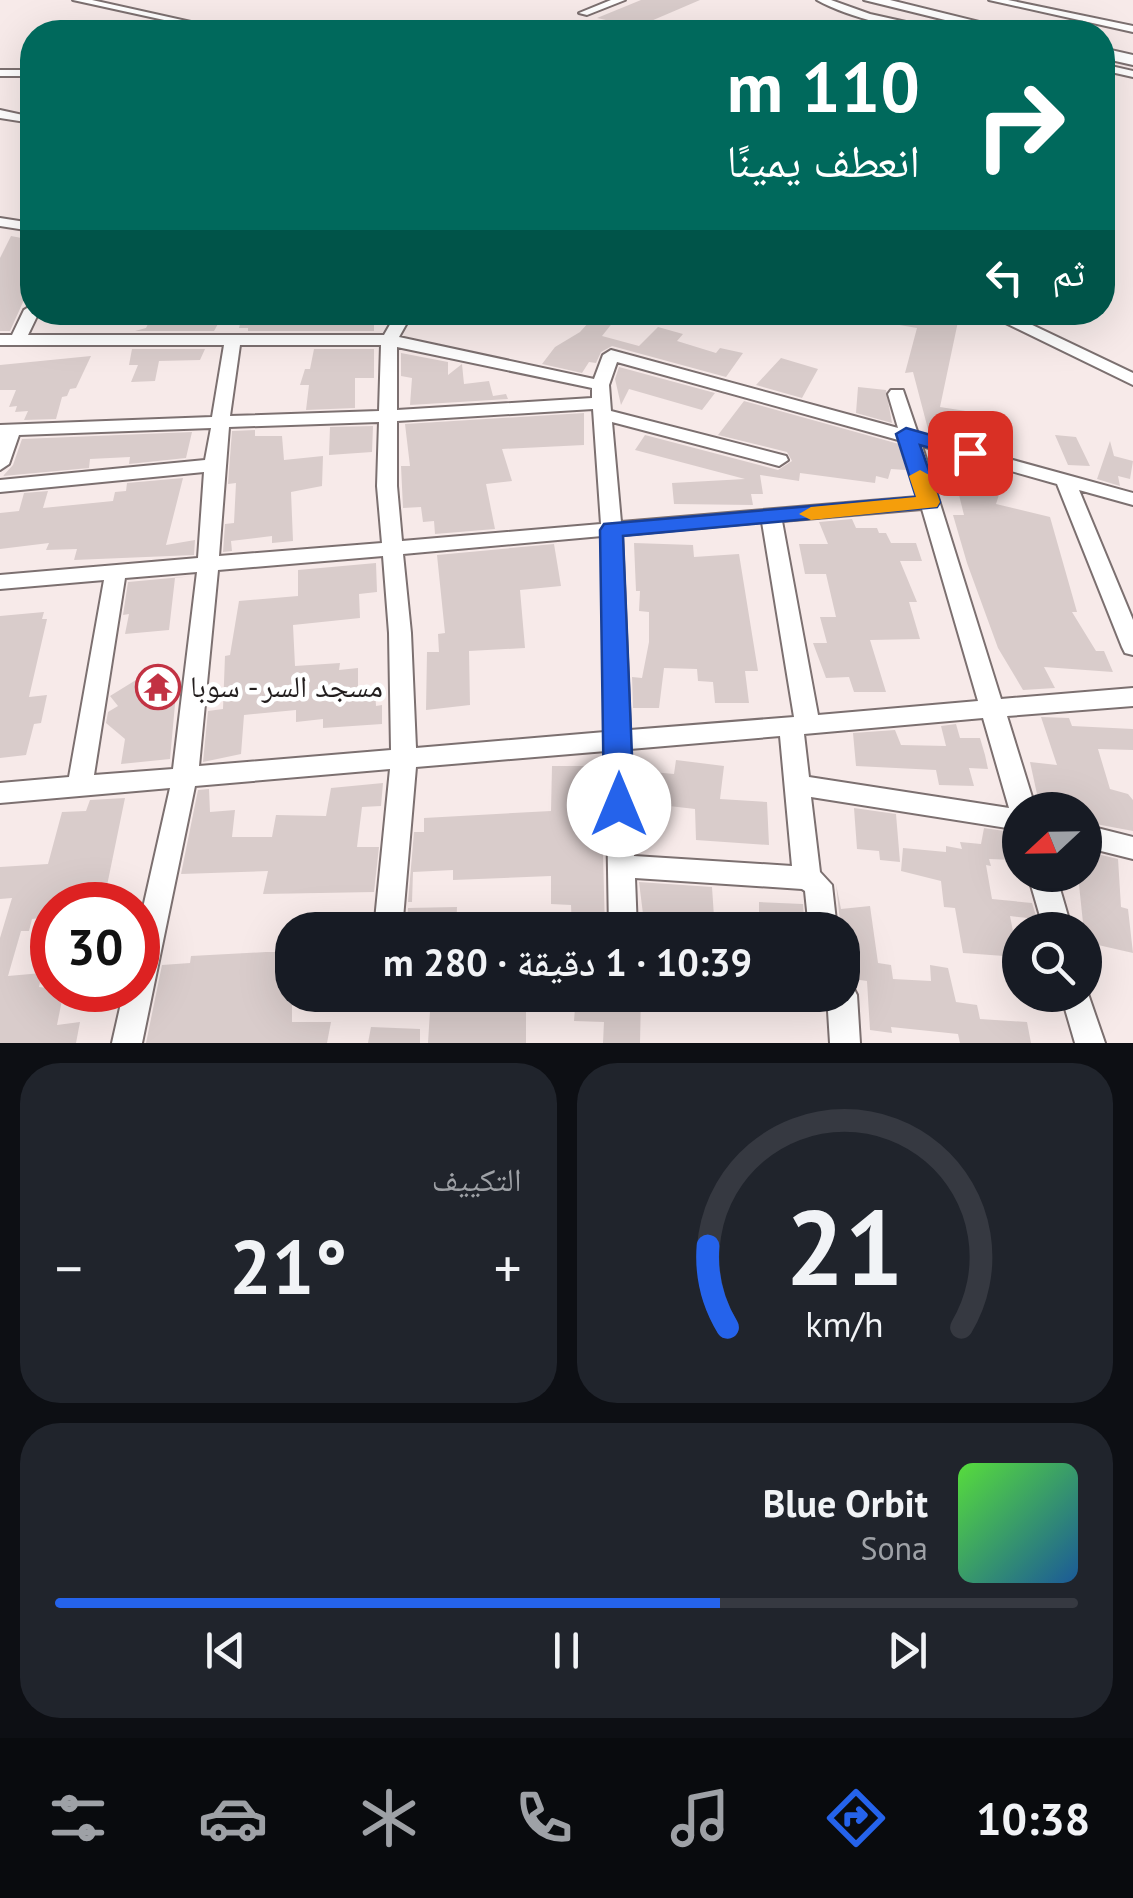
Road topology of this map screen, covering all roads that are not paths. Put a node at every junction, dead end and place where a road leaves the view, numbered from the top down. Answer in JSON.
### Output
{"nodes":[{"id":1,"x":78,"y":0,"type":"edge"},
{"id":2,"x":620,"y":0,"type":"edge"},
{"id":3,"x":822,"y":0,"type":"edge"},
{"id":4,"x":871,"y":0,"type":"edge"},
{"id":5,"x":898,"y":0,"type":"edge"},
{"id":6,"x":994,"y":0,"type":"edge"},
{"id":7,"x":584,"y":12,"type":"dead end"},
{"id":8,"x":173,"y":20,"type":"edge"},
{"id":9,"x":888,"y":20,"type":"edge"},
{"id":10,"x":968,"y":20,"type":"edge"},
{"id":11,"x":977,"y":20,"type":"edge"},
{"id":12,"x":1089,"y":20,"type":"edge"},
{"id":13,"x":398,"y":325,"type":"edge"},
{"id":14,"x":1019,"y":325,"type":"edge"},
{"id":15,"x":233,"y":338,"type":"junction"},
{"id":16,"x":9,"y":340,"type":"edge"},
{"id":17,"x":389,"y":340,"type":"junction"},
{"id":18,"x":1133,"y":380,"type":"edge"},
{"id":19,"x":896,"y":394,"type":"dead end"},
{"id":20,"x":602,"y":400,"type":"junction"},
{"id":21,"x":386,"y":416,"type":"junction"},
{"id":22,"x":220,"y":423,"type":"junction"},
{"id":23,"x":6,"y":429,"type":"edge"},
{"id":24,"x":906,"y":434,"type":"junction"},
{"id":25,"x":779,"y":460,"type":"dead end"},
{"id":26,"x":0,"y":464,"type":"edge"},
{"id":27,"x":214,"y":465,"type":"junction"},
{"id":28,"x":1066,"y":480,"type":"junction"},
{"id":29,"x":0,"y":486,"type":"edge"},
{"id":30,"x":1133,"y":499,"type":"edge"},
{"id":31,"x":929,"y":502,"type":"junction"},
{"id":32,"x":772,"y":517,"type":"junction"},
{"id":33,"x":612,"y":530,"type":"junction"},
{"id":34,"x":390,"y":547,"type":"junction"},
{"id":35,"x":208,"y":563,"type":"junction"},
{"id":36,"x":116,"y":571,"type":"junction"},
{"id":37,"x":0,"y":582,"type":"edge"},
{"id":38,"x":1133,"y":647,"type":"edge"},
{"id":39,"x":1133,"y":697,"type":"edge"},
{"id":40,"x":992,"y":708,"type":"junction"},
{"id":41,"x":800,"y":726,"type":"junction"},
{"id":42,"x":619,"y":743,"type":"junction"},
{"id":43,"x":404,"y":757,"type":"junction"},
{"id":44,"x":185,"y":776,"type":"junction"},
{"id":45,"x":796,"y":784,"type":"junction"},
{"id":46,"x":80,"y":785,"type":"junction"},
{"id":47,"x":1017,"y":792,"type":"edge"},
{"id":48,"x":0,"y":793,"type":"edge"},
{"id":49,"x":1002,"y":817,"type":"edge"},
{"id":50,"x":1102,"y":840,"type":"edge"},
{"id":51,"x":1133,"y":848,"type":"edge"},
{"id":52,"x":619,"y":866,"type":"junction"},
{"id":53,"x":807,"y":878,"type":"junction"},
{"id":54,"x":390,"y":912,"type":"edge"},
{"id":55,"x":623,"y":912,"type":"edge"},
{"id":56,"x":821,"y":912,"type":"edge"},
{"id":57,"x":843,"y":1012,"type":"edge"},
{"id":58,"x":1081,"y":1012,"type":"edge"},
{"id":59,"x":127,"y":1043,"type":"edge"},
{"id":60,"x":846,"y":1043,"type":"edge"},
{"id":61,"x":1090,"y":1043,"type":"edge"}],
"edges":[{"from":1,"to":8,"type":"street"},
{"from":2,"to":7,"type":"street"},
{"from":3,"to":9,"type":"street"},
{"from":4,"to":10,"type":"highway"},
{"from":5,"to":11,"type":"highway"},
{"from":6,"to":12,"type":"street"},
{"from":13,"to":17,"type":"street"},
{"from":14,"to":18,"type":"street"},
{"from":15,"to":16,"type":"street"},
{"from":15,"to":17,"type":"street"},
{"from":15,"to":22,"type":"street"},
{"from":17,"to":20,"type":"street"},
{"from":17,"to":21,"type":"street"},
{"from":19,"to":24,"type":"street"},
{"from":20,"to":21,"type":"street"},
{"from":20,"to":24,"type":"street"},
{"from":20,"to":25,"type":"street"},
{"from":20,"to":33,"type":"street"},
{"from":21,"to":22,"type":"street"},
{"from":21,"to":34,"type":"street"},
{"from":22,"to":23,"type":"street"},
{"from":22,"to":27,"type":"street"},
{"from":23,"to":26,"type":"street"},
{"from":24,"to":28,"type":"street"},
{"from":24,"to":31,"type":"street"},
{"from":27,"to":29,"type":"street"},
{"from":27,"to":35,"type":"street"},
{"from":28,"to":30,"type":"street"},
{"from":28,"to":38,"type":"street"},
{"from":31,"to":32,"type":"street"},
{"from":31,"to":40,"type":"street"},
{"from":32,"to":33,"type":"street"},
{"from":32,"to":41,"type":"street"},
{"from":33,"to":34,"type":"street"},
{"from":33,"to":42,"type":"street"},
{"from":34,"to":35,"type":"street"},
{"from":34,"to":43,"type":"street"},
{"from":35,"to":36,"type":"street"},
{"from":35,"to":44,"type":"street"},
{"from":36,"to":37,"type":"street"},
{"from":36,"to":46,"type":"street"},
{"from":39,"to":40,"type":"street"},
{"from":40,"to":41,"type":"street"},
{"from":40,"to":47,"type":"street"},
{"from":41,"to":42,"type":"street"},
{"from":41,"to":45,"type":"street"},
{"from":42,"to":43,"type":"street"},
{"from":42,"to":52,"type":"street"},
{"from":43,"to":44,"type":"street"},
{"from":43,"to":54,"type":"street"},
{"from":44,"to":46,"type":"street"},
{"from":44,"to":59,"type":"street"},
{"from":45,"to":49,"type":"street"},
{"from":45,"to":53,"type":"street"},
{"from":46,"to":48,"type":"street"},
{"from":50,"to":51,"type":"street"},
{"from":52,"to":53,"type":"street"},
{"from":52,"to":55,"type":"street"},
{"from":53,"to":56,"type":"street"},
{"from":57,"to":60,"type":"street"},
{"from":58,"to":61,"type":"street"}]}
